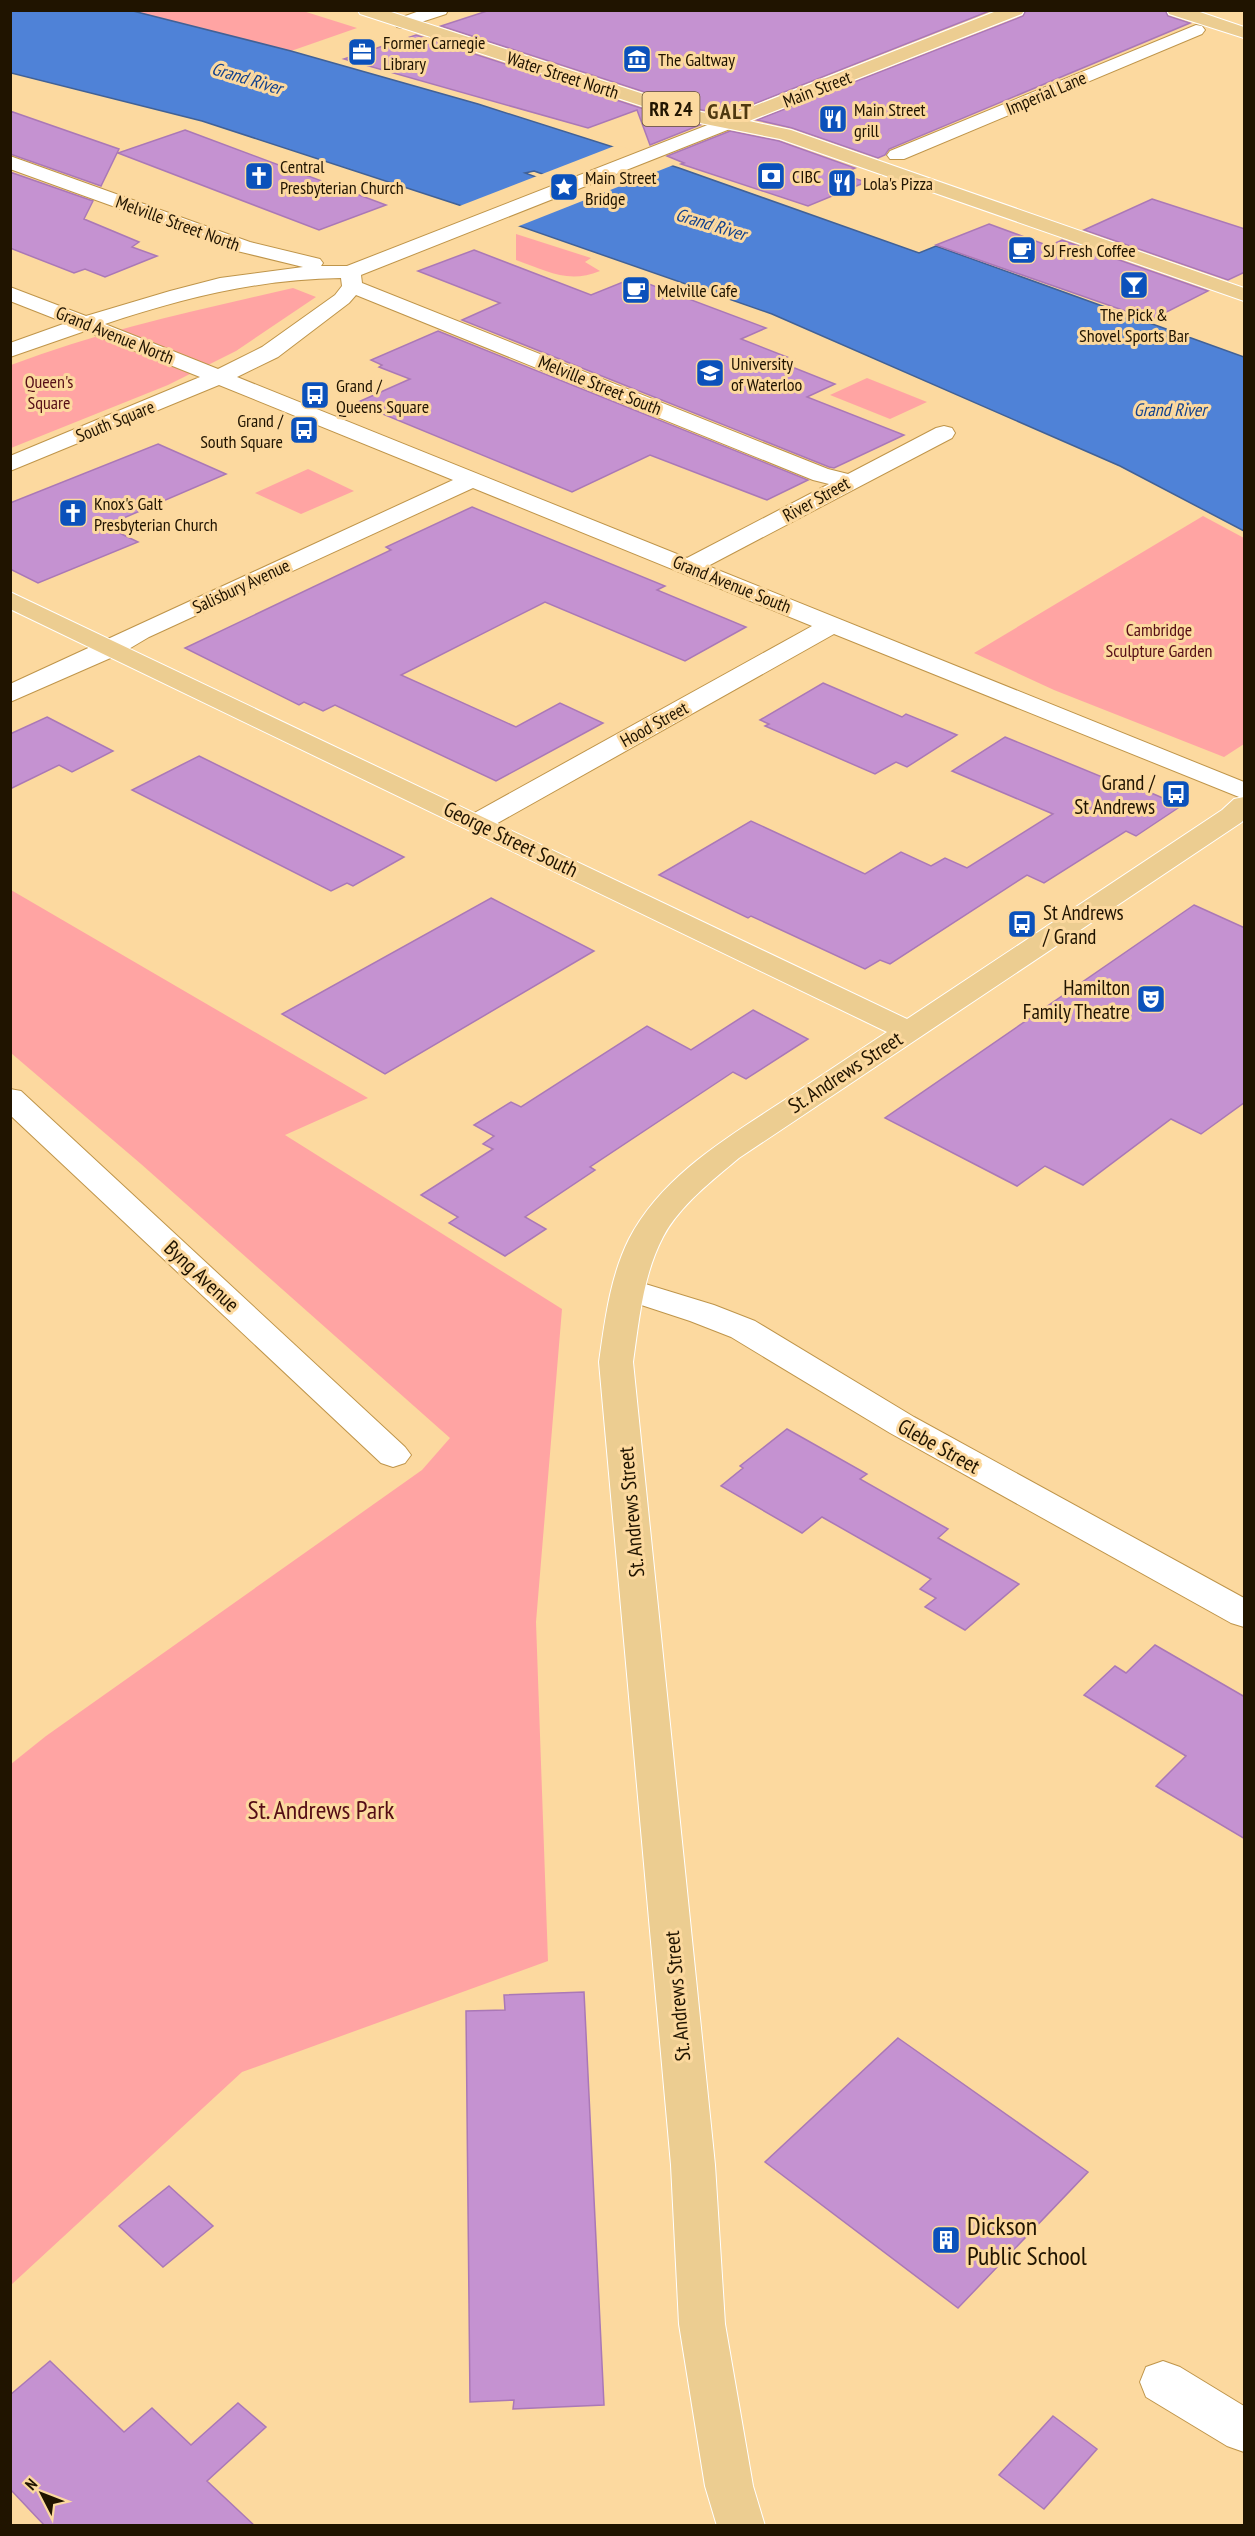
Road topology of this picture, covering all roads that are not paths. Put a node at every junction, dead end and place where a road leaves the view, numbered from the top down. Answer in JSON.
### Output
{"nodes":[{"id":1,"x":366,"y":10,"type":"edge"},
{"id":2,"x":440,"y":10,"type":"edge"},
{"id":3,"x":1016,"y":10,"type":"edge"},
{"id":4,"x":1174,"y":10,"type":"edge"},
{"id":5,"x":403,"y":22,"type":"junction"},
{"id":6,"x":1196,"y":30,"type":"dead end"},
{"id":7,"x":1245,"y":33,"type":"edge"},
{"id":8,"x":728,"y":123,"type":"junction"},
{"id":9,"x":897,"y":155,"type":"dead end"},
{"id":10,"x":10,"y":162,"type":"edge"},
{"id":11,"x":351,"y":279,"type":"junction"},
{"id":12,"x":10,"y":293,"type":"edge"},
{"id":13,"x":1245,"y":295,"type":"edge"},
{"id":14,"x":86,"y":323,"type":"junction"},
{"id":15,"x":10,"y":351,"type":"edge"},
{"id":16,"x":220,"y":377,"type":"junction"},
{"id":17,"x":944,"y":433,"type":"dead end"},
{"id":18,"x":10,"y":464,"type":"edge"},
{"id":19,"x":474,"y":479,"type":"junction"},
{"id":20,"x":849,"y":481,"type":"junction"},
{"id":21,"x":688,"y":567,"type":"junction"},
{"id":22,"x":10,"y":599,"type":"edge"},
{"id":23,"x":832,"y":625,"type":"junction"},
{"id":24,"x":113,"y":648,"type":"junction"},
{"id":25,"x":10,"y":694,"type":"edge"},
{"id":26,"x":1245,"y":791,"type":"edge"},
{"id":27,"x":1245,"y":805,"type":"edge"},
{"id":28,"x":477,"y":823,"type":"junction"},
{"id":29,"x":908,"y":1031,"type":"junction"},
{"id":30,"x":10,"y":1098,"type":"edge"},
{"id":31,"x":629,"y":1290,"type":"junction"},
{"id":32,"x":393,"y":1455,"type":"dead end"},
{"id":33,"x":1245,"y":1614,"type":"edge"},
{"id":34,"x":1162,"y":2382,"type":"dead end"},
{"id":35,"x":1245,"y":2432,"type":"edge"},
{"id":36,"x":741,"y":2526,"type":"edge"}],
"edges":[{"from":1,"to":5,"type":"main road","name":"Water Street North","number":"RR 24"},
{"from":2,"to":5,"type":"street"},
{"from":3,"to":8,"type":"main road","name":"Main Street"},
{"from":4,"to":7,"type":"main road"},
{"from":5,"to":8,"type":"main road","name":"Water Street North","number":"RR 24"},
{"from":6,"to":9,"type":"street","name":"Imperial Lane"},
{"from":8,"to":11,"type":"street","name":"Main Street"},
{"from":8,"to":13,"type":"main road","number":"RR 24"},
{"from":10,"to":11,"type":"street","name":"Melville Street North"},
{"from":11,"to":14,"type":"street"},
{"from":11,"to":16,"type":"street"},
{"from":11,"to":20,"type":"street","name":"Melville Street South"},
{"from":12,"to":14,"type":"street","name":"Grand Avenue North"},
{"from":14,"to":15,"type":"street"},
{"from":14,"to":16,"type":"street","name":"Grand Avenue North"},
{"from":16,"to":18,"type":"street","name":"South Square"},
{"from":16,"to":19,"type":"street","name":"Grand Avenue South"},
{"from":17,"to":20,"type":"street","name":"River Street"},
{"from":19,"to":21,"type":"street","name":"Grand Avenue South"},
{"from":19,"to":24,"type":"street","name":"Salisbury Avenue"},
{"from":20,"to":21,"type":"street","name":"River Street"},
{"from":21,"to":23,"type":"street","name":"Grand Avenue South"},
{"from":22,"to":24,"type":"main road","name":"George Street South"},
{"from":23,"to":26,"type":"street","name":"Grand Avenue South"},
{"from":23,"to":28,"type":"street","name":"Hood Street"},
{"from":24,"to":25,"type":"street","name":"Salisbury Avenue"},
{"from":24,"to":28,"type":"main road","name":"George Street South"},
{"from":27,"to":29,"type":"main road","name":"St. Andrews Street"},
{"from":28,"to":29,"type":"main road","name":"George Street South"},
{"from":29,"to":31,"type":"main road","name":"St. Andrews Street"},
{"from":30,"to":32,"type":"street","name":"Byng Avenue"},
{"from":31,"to":33,"type":"street","name":"Glebe Street"},
{"from":31,"to":36,"type":"main road","name":"St. Andrews Street"},
{"from":34,"to":35,"type":"street"}]}
